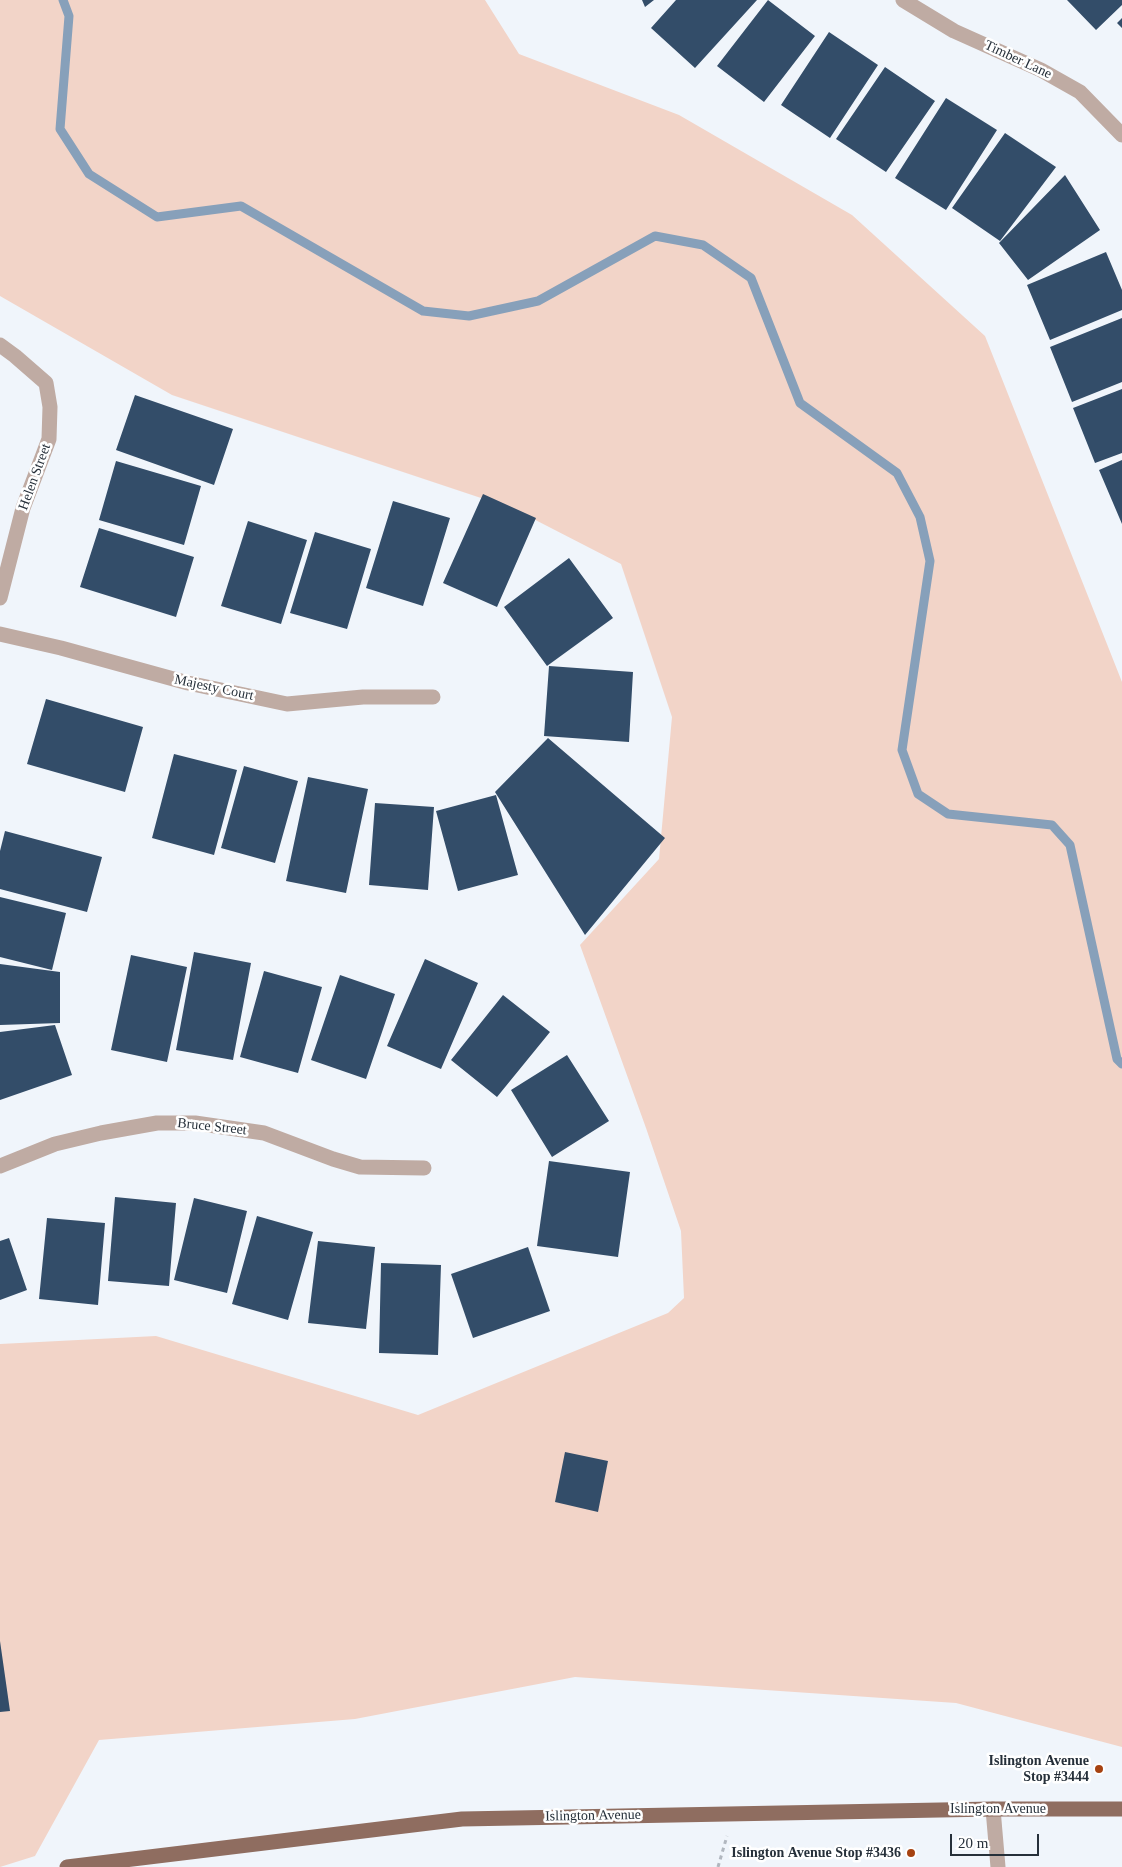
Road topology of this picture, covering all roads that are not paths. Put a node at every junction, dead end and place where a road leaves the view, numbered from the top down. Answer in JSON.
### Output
{"nodes":[{"id":1,"x":904,"y":0,"type":"edge"},
{"id":2,"x":1122,"y":135,"type":"edge"},
{"id":3,"x":0,"y":346,"type":"edge"},
{"id":4,"x":0,"y":598,"type":"edge"},
{"id":5,"x":0,"y":634,"type":"edge"},
{"id":6,"x":433,"y":697,"type":"dead end"},
{"id":7,"x":0,"y":1166,"type":"edge"},
{"id":8,"x":424,"y":1168,"type":"dead end"},
{"id":9,"x":993,"y":1809,"type":"junction"},
{"id":10,"x":1122,"y":1809,"type":"edge"},
{"id":11,"x":67,"y":1867,"type":"edge"},
{"id":12,"x":998,"y":1867,"type":"edge"}],
"edges":[{"from":1,"to":2,"type":"street","name":"Timber Lane"},
{"from":3,"to":4,"type":"street","name":"Helen Street"},
{"from":5,"to":6,"type":"street","name":"Majesty Court"},
{"from":7,"to":8,"type":"street","name":"Bruce Street"},
{"from":9,"to":10,"type":"main road","name":"Islington Avenue"},
{"from":9,"to":11,"type":"main road","name":"Islington Avenue"},
{"from":9,"to":12,"type":"street"}]}
